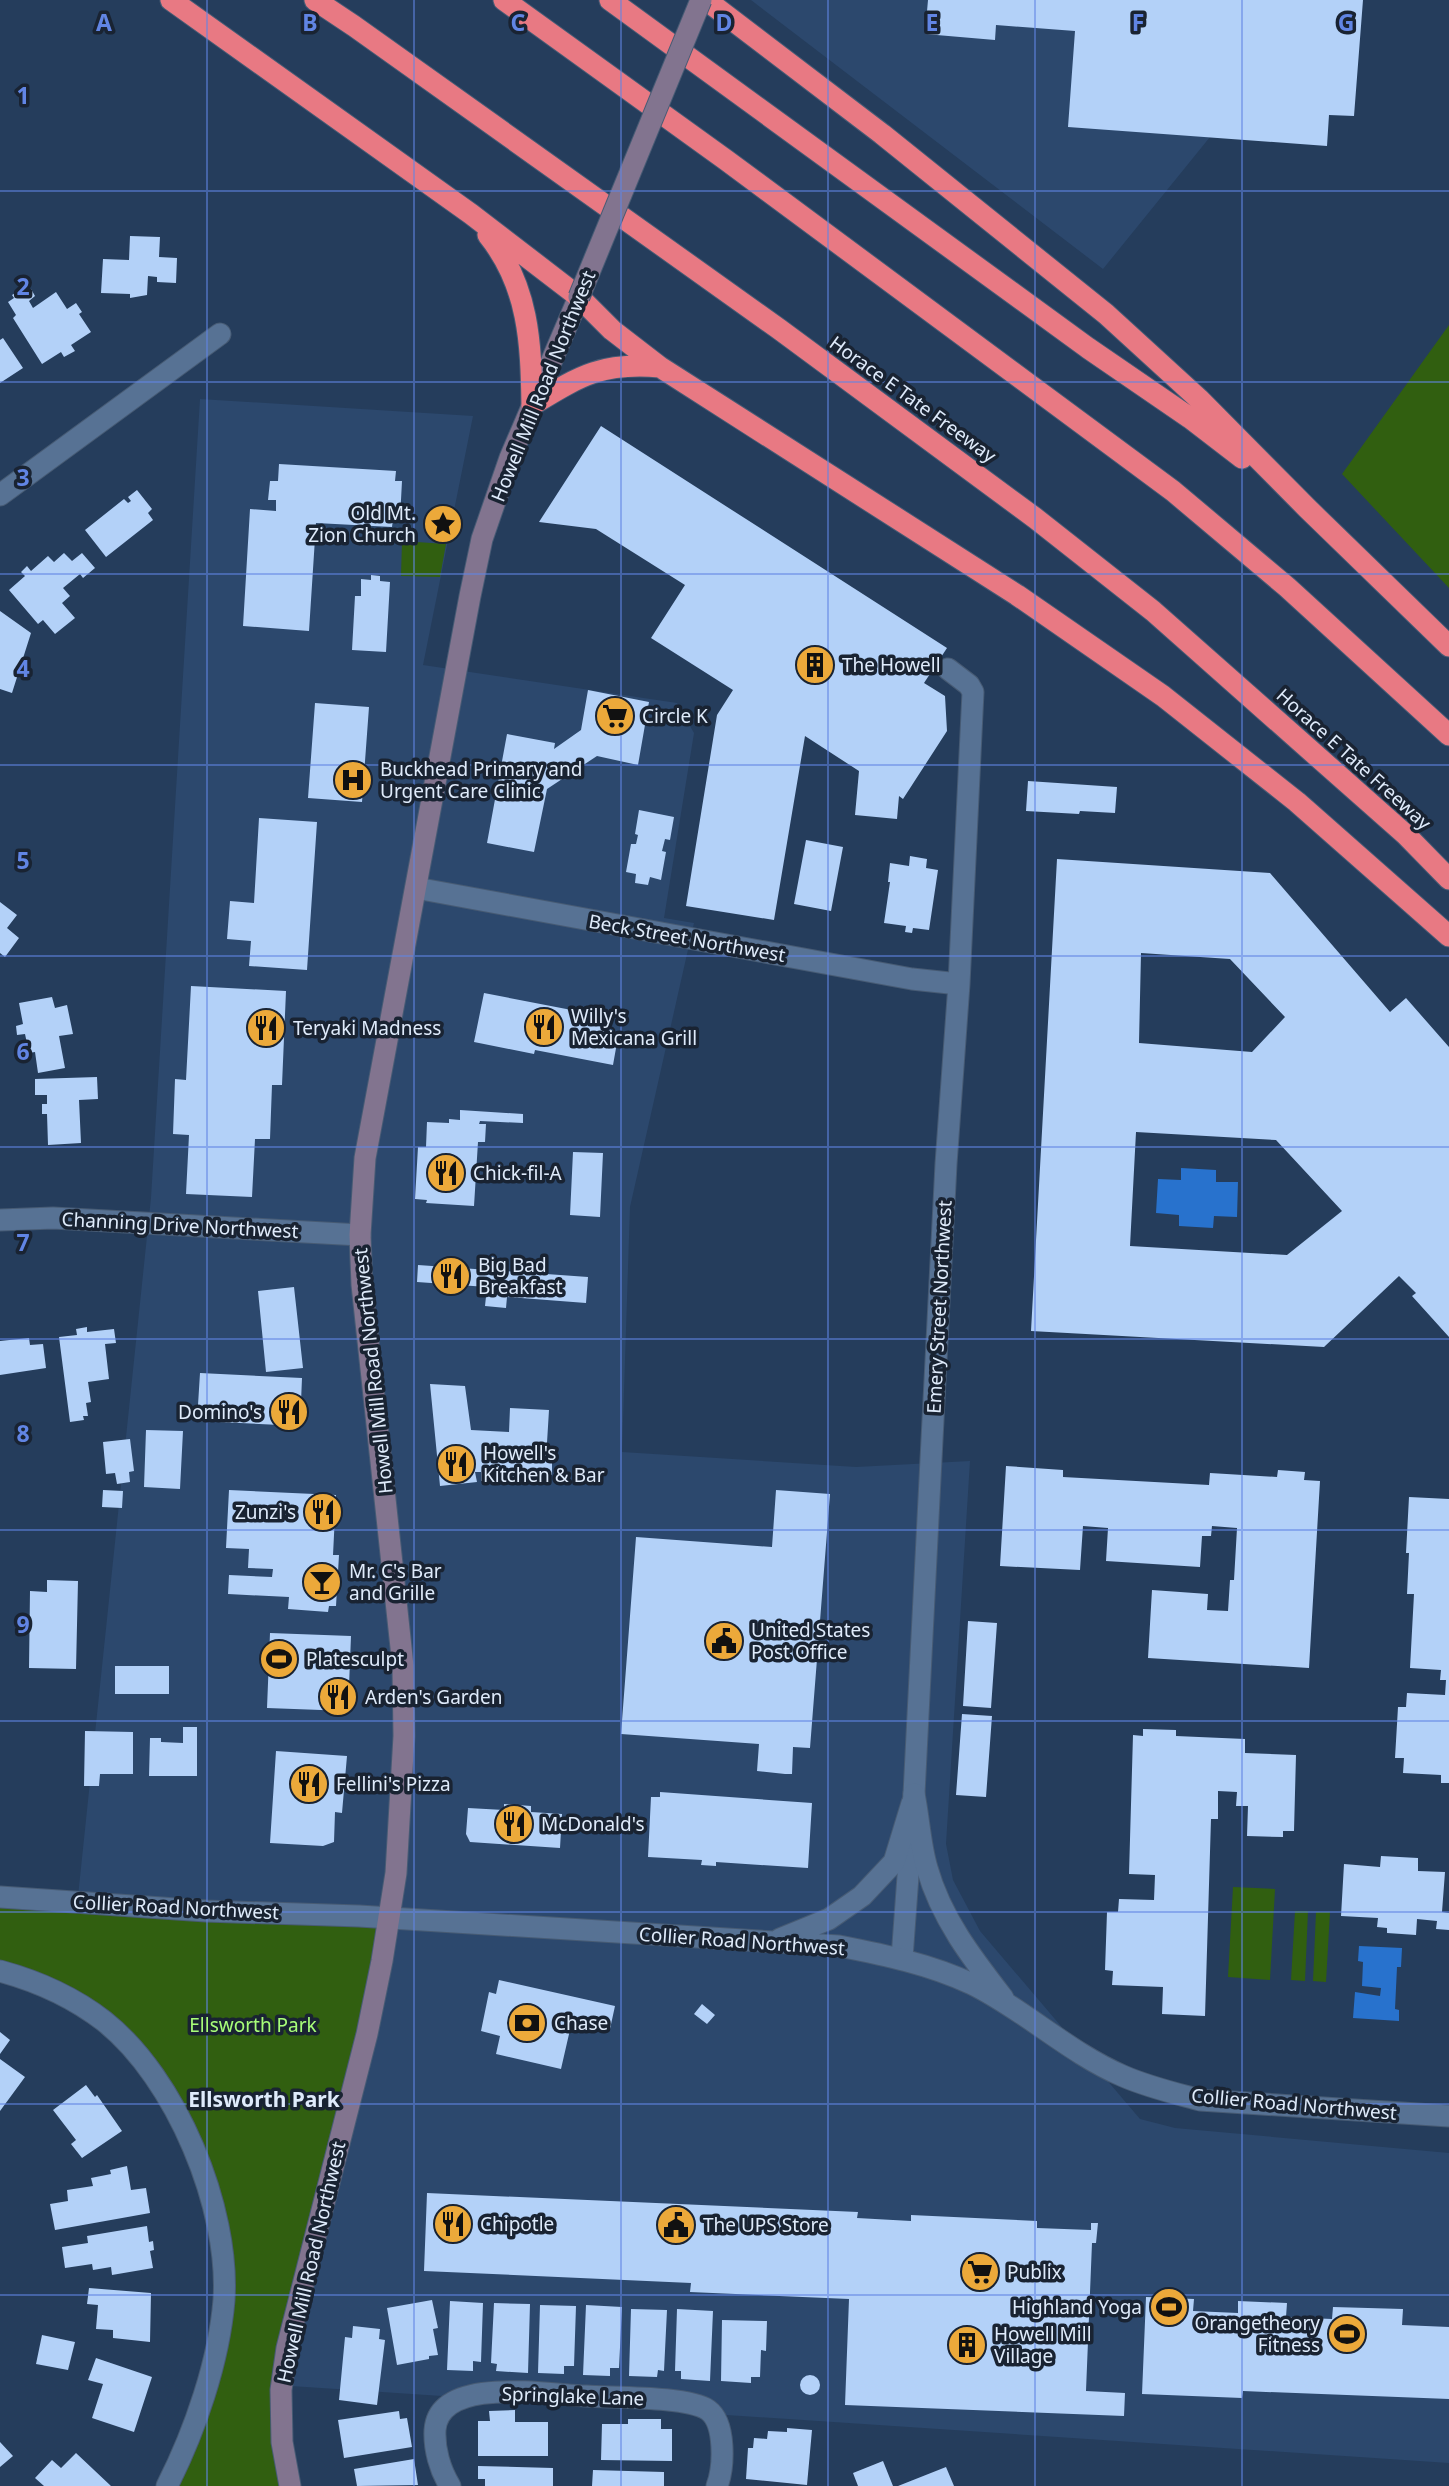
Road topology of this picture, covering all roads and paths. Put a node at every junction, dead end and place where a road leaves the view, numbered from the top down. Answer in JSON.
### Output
{"nodes":[{"id":1,"x":171,"y":0,"type":"edge"},
{"id":2,"x":315,"y":0,"type":"edge"},
{"id":3,"x":504,"y":0,"type":"edge"},
{"id":4,"x":610,"y":0,"type":"edge"},
{"id":5,"x":701,"y":0,"type":"edge"},
{"id":6,"x":706,"y":0,"type":"edge"},
{"id":7,"x":471,"y":214,"type":"junction"},
{"id":8,"x":579,"y":297,"type":"junction"},
{"id":9,"x":220,"y":334,"type":"dead end"},
{"id":10,"x":660,"y":367,"type":"junction"},
{"id":11,"x":532,"y":405,"type":"junction"},
{"id":12,"x":0,"y":495,"type":"edge"},
{"id":13,"x":1307,"y":508,"type":"junction"},
{"id":14,"x":1449,"y":646,"type":"edge"},
{"id":15,"x":948,"y":669,"type":"dead end"},
{"id":16,"x":1449,"y":735,"type":"edge"},
{"id":17,"x":1449,"y":879,"type":"edge"},
{"id":18,"x":416,"y":888,"type":"junction"},
{"id":19,"x":1449,"y":936,"type":"edge"},
{"id":20,"x":959,"y":984,"type":"junction"},
{"id":21,"x":0,"y":1220,"type":"edge"},
{"id":22,"x":360,"y":1235,"type":"junction"},
{"id":23,"x":914,"y":1794,"type":"junction"},
{"id":24,"x":0,"y":1897,"type":"edge"},
{"id":25,"x":389,"y":1918,"type":"junction"},
{"id":26,"x":773,"y":1942,"type":"junction"},
{"id":27,"x":902,"y":1958,"type":"junction"},
{"id":28,"x":0,"y":1971,"type":"edge"},
{"id":29,"x":1010,"y":2008,"type":"junction"},
{"id":30,"x":1449,"y":2116,"type":"edge"},
{"id":31,"x":167,"y":2486,"type":"edge"},
{"id":32,"x":290,"y":2486,"type":"edge"},
{"id":33,"x":450,"y":2486,"type":"edge"},
{"id":34,"x":717,"y":2486,"type":"edge"}],
"edges":[{"from":1,"to":7,"type":"highway"},
{"from":2,"to":17,"type":"highway","name":"Horace E Tate Freeway"},
{"from":3,"to":16,"type":"highway"},
{"from":4,"to":13,"type":"highway"},
{"from":5,"to":8,"type":"main road","name":"Howell Mill Road Northwest","bridge":true},
{"from":6,"to":13,"type":"highway"},
{"from":7,"to":8,"type":"highway"},
{"from":7,"to":11,"type":"highway"},
{"from":8,"to":10,"type":"highway"},
{"from":8,"to":11,"type":"main road","name":"Howell Mill Road Northwest"},
{"from":9,"to":12,"type":"street"},
{"from":10,"to":11,"type":"highway"},
{"from":10,"to":19,"type":"highway"},
{"from":11,"to":18,"type":"main road","name":"Howell Mill Road Northwest"},
{"from":13,"to":14,"type":"highway"},
{"from":15,"to":20,"type":"street","name":"Emery Street Northwest"},
{"from":18,"to":20,"type":"street","name":"Beck Street Northwest"},
{"from":18,"to":22,"type":"main road","name":"Howell Mill Road Northwest"},
{"from":20,"to":23,"type":"street","name":"Emery Street Northwest"},
{"from":21,"to":22,"type":"street","name":"Channing Drive Northwest"},
{"from":22,"to":25,"type":"main road","name":"Howell Mill Road Northwest"},
{"from":23,"to":26,"type":"street"},
{"from":23,"to":27,"type":"street","name":"Emery Street Northwest"},
{"from":23,"to":29,"type":"street"},
{"from":24,"to":25,"type":"street","name":"Collier Road Northwest"},
{"from":25,"to":26,"type":"street","name":"Collier Road Northwest"},
{"from":25,"to":32,"type":"main road","name":"Howell Mill Road Northwest"},
{"from":26,"to":27,"type":"street","name":"Collier Road Northwest"},
{"from":27,"to":29,"type":"street","name":"Collier Road Northwest"},
{"from":28,"to":31,"type":"street"},
{"from":29,"to":30,"type":"street","name":"Collier Road Northwest"},
{"from":33,"to":34,"type":"street","name":"Springlake Lane"}]}
